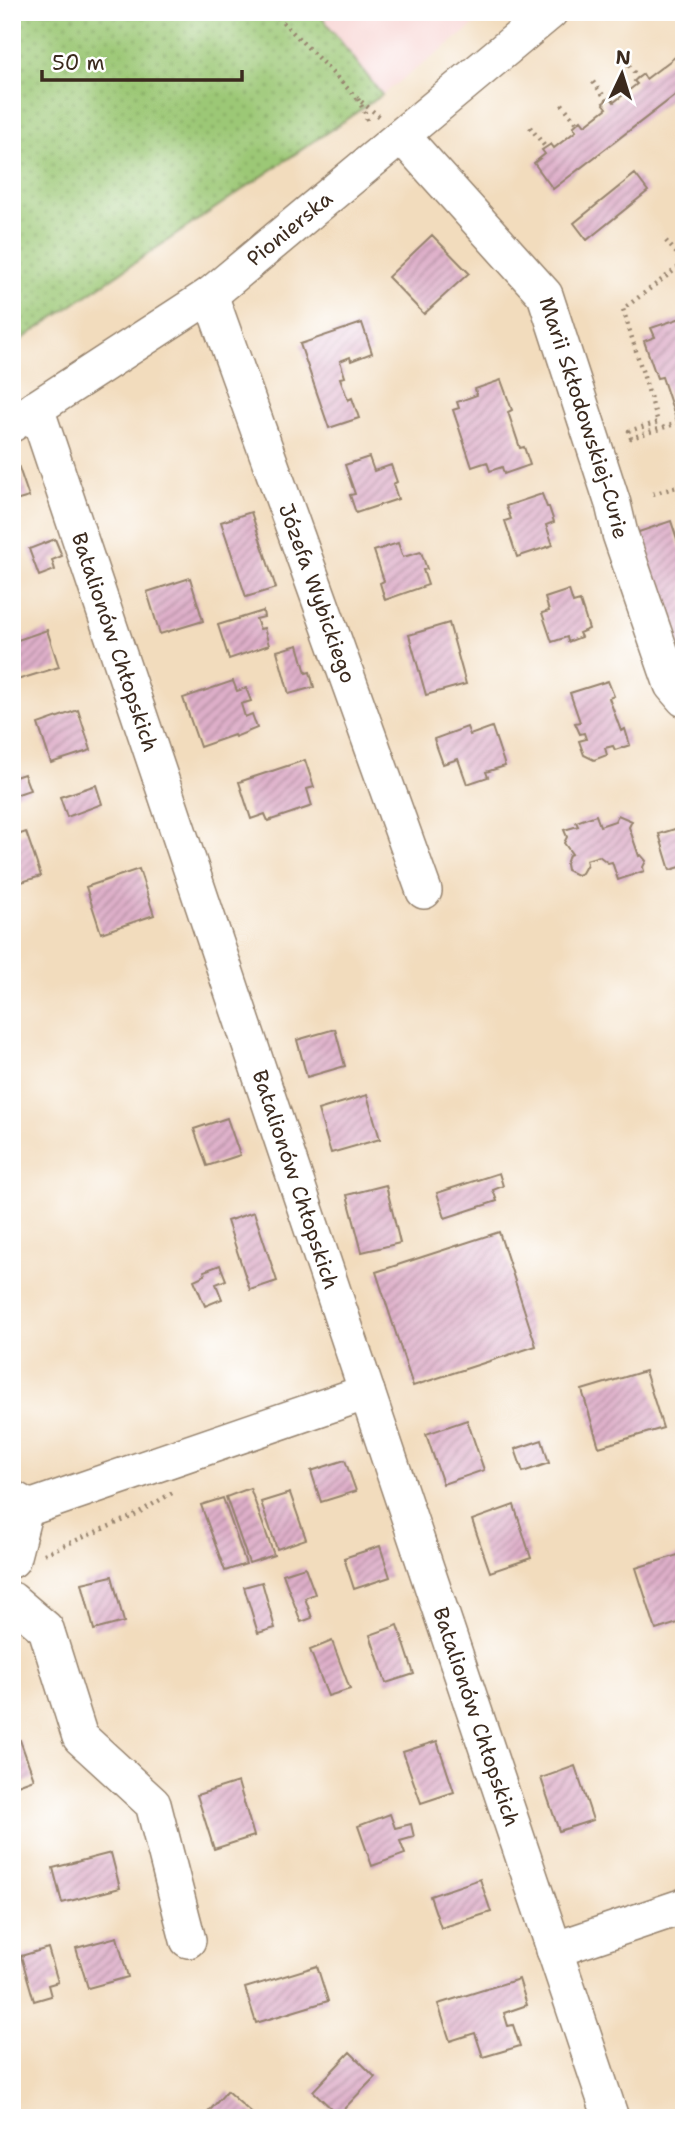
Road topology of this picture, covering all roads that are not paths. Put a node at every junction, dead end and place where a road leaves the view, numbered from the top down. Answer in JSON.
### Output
{"nodes":[{"id":1,"x":550,"y":12,"type":"edge"},
{"id":2,"x":402,"y":136,"type":"junction"},
{"id":3,"x":210,"y":295,"type":"junction"},
{"id":4,"x":24,"y":416,"type":"edge"},
{"id":5,"x":684,"y":699,"type":"edge"},
{"id":6,"x":424,"y":891,"type":"dead end"},
{"id":7,"x":367,"y":1392,"type":"junction"},
{"id":8,"x":19,"y":1502,"type":"edge"},
{"id":9,"x":24,"y":1559,"type":"edge"},
{"id":10,"x":12,"y":1600,"type":"edge"},
{"id":11,"x":684,"y":1906,"type":"edge"},
{"id":12,"x":188,"y":1940,"type":"dead end"},
{"id":13,"x":554,"y":1950,"type":"junction"},
{"id":14,"x":611,"y":2118,"type":"edge"}],
"edges":[{"from":1,"to":2,"type":"street","name":"Pionierska"},
{"from":2,"to":3,"type":"street","name":"Pionierska"},
{"from":2,"to":5,"type":"street","name":"Marii Skłodowskiej-Curie"},
{"from":3,"to":4,"type":"street","name":"Pionierska"},
{"from":3,"to":6,"type":"street","name":"Józefa Wybickiego"},
{"from":4,"to":7,"type":"street","name":"Batalionów Chłopskich"},
{"from":7,"to":8,"type":"street"},
{"from":7,"to":13,"type":"street","name":"Batalionów Chłopskich"},
{"from":8,"to":9,"type":"street"},
{"from":10,"to":12,"type":"street"},
{"from":11,"to":13,"type":"street"},
{"from":13,"to":14,"type":"street","name":"Batalionów Chłopskich"}]}
